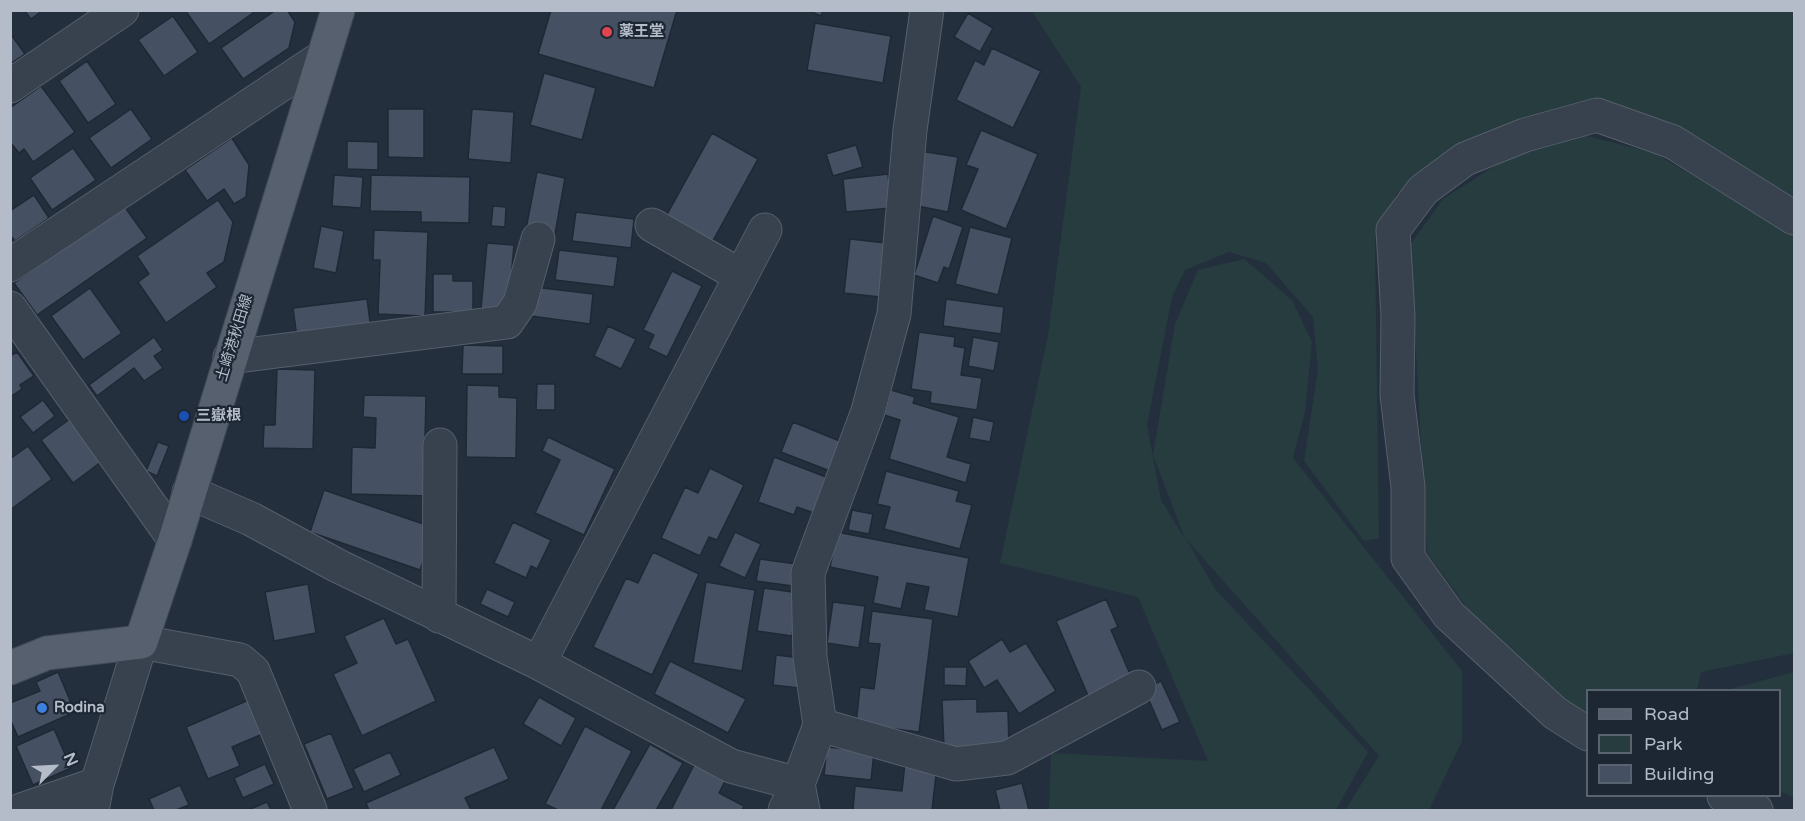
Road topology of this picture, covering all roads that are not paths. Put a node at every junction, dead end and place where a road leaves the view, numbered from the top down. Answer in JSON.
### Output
{"nodes":[{"id":1,"x":122,"y":10,"type":"edge"},
{"id":2,"x":338,"y":10,"type":"edge"},
{"id":3,"x":927,"y":10,"type":"edge"},
{"id":4,"x":324,"y":56,"type":"junction"},
{"id":5,"x":10,"y":86,"type":"edge"},
{"id":6,"x":1794,"y":218,"type":"edge"},
{"id":7,"x":652,"y":225,"type":"dead end"},
{"id":8,"x":765,"y":230,"type":"dead end"},
{"id":9,"x":538,"y":239,"type":"dead end"},
{"id":10,"x":10,"y":265,"type":"edge"},
{"id":11,"x":741,"y":276,"type":"junction"},
{"id":12,"x":15,"y":326,"type":"edge"},
{"id":13,"x":230,"y":357,"type":"junction"},
{"id":14,"x":440,"y":445,"type":"dead end"},
{"id":15,"x":189,"y":492,"type":"junction"},
{"id":16,"x":175,"y":540,"type":"junction"},
{"id":17,"x":439,"y":616,"type":"junction"},
{"id":18,"x":141,"y":642,"type":"junction"},
{"id":19,"x":539,"y":663,"type":"junction"},
{"id":20,"x":10,"y":668,"type":"edge"},
{"id":21,"x":1139,"y":687,"type":"dead end"},
{"id":22,"x":819,"y":725,"type":"junction"},
{"id":23,"x":1586,"y":733,"type":"edge"},
{"id":24,"x":95,"y":797,"type":"edge"},
{"id":25,"x":1728,"y":797,"type":"edge"},
{"id":26,"x":795,"y":802,"type":"edge"},
{"id":27,"x":21,"y":810,"type":"edge"},
{"id":28,"x":310,"y":810,"type":"edge"},
{"id":29,"x":1756,"y":810,"type":"edge"}],
"edges":[{"from":1,"to":5,"type":"street"},
{"from":2,"to":4,"type":"main road","name":"土崎港秋田線"},
{"from":3,"to":22,"type":"street"},
{"from":4,"to":10,"type":"street"},
{"from":4,"to":13,"type":"main road","name":"土崎港秋田線"},
{"from":6,"to":23,"type":"street"},
{"from":7,"to":11,"type":"street"},
{"from":8,"to":11,"type":"street"},
{"from":9,"to":13,"type":"street"},
{"from":11,"to":19,"type":"street"},
{"from":12,"to":16,"type":"street"},
{"from":13,"to":15,"type":"main road","name":"土崎港秋田線"},
{"from":14,"to":17,"type":"street"},
{"from":15,"to":16,"type":"main road","name":"土崎港秋田線"},
{"from":15,"to":17,"type":"street"},
{"from":16,"to":18,"type":"main road","name":"土崎港秋田線"},
{"from":17,"to":19,"type":"street"},
{"from":18,"to":20,"type":"main road"},
{"from":18,"to":24,"type":"street"},
{"from":18,"to":28,"type":"street"},
{"from":19,"to":26,"type":"street"},
{"from":21,"to":22,"type":"street"},
{"from":22,"to":26,"type":"street"},
{"from":24,"to":27,"type":"street"},
{"from":25,"to":29,"type":"street"}]}
